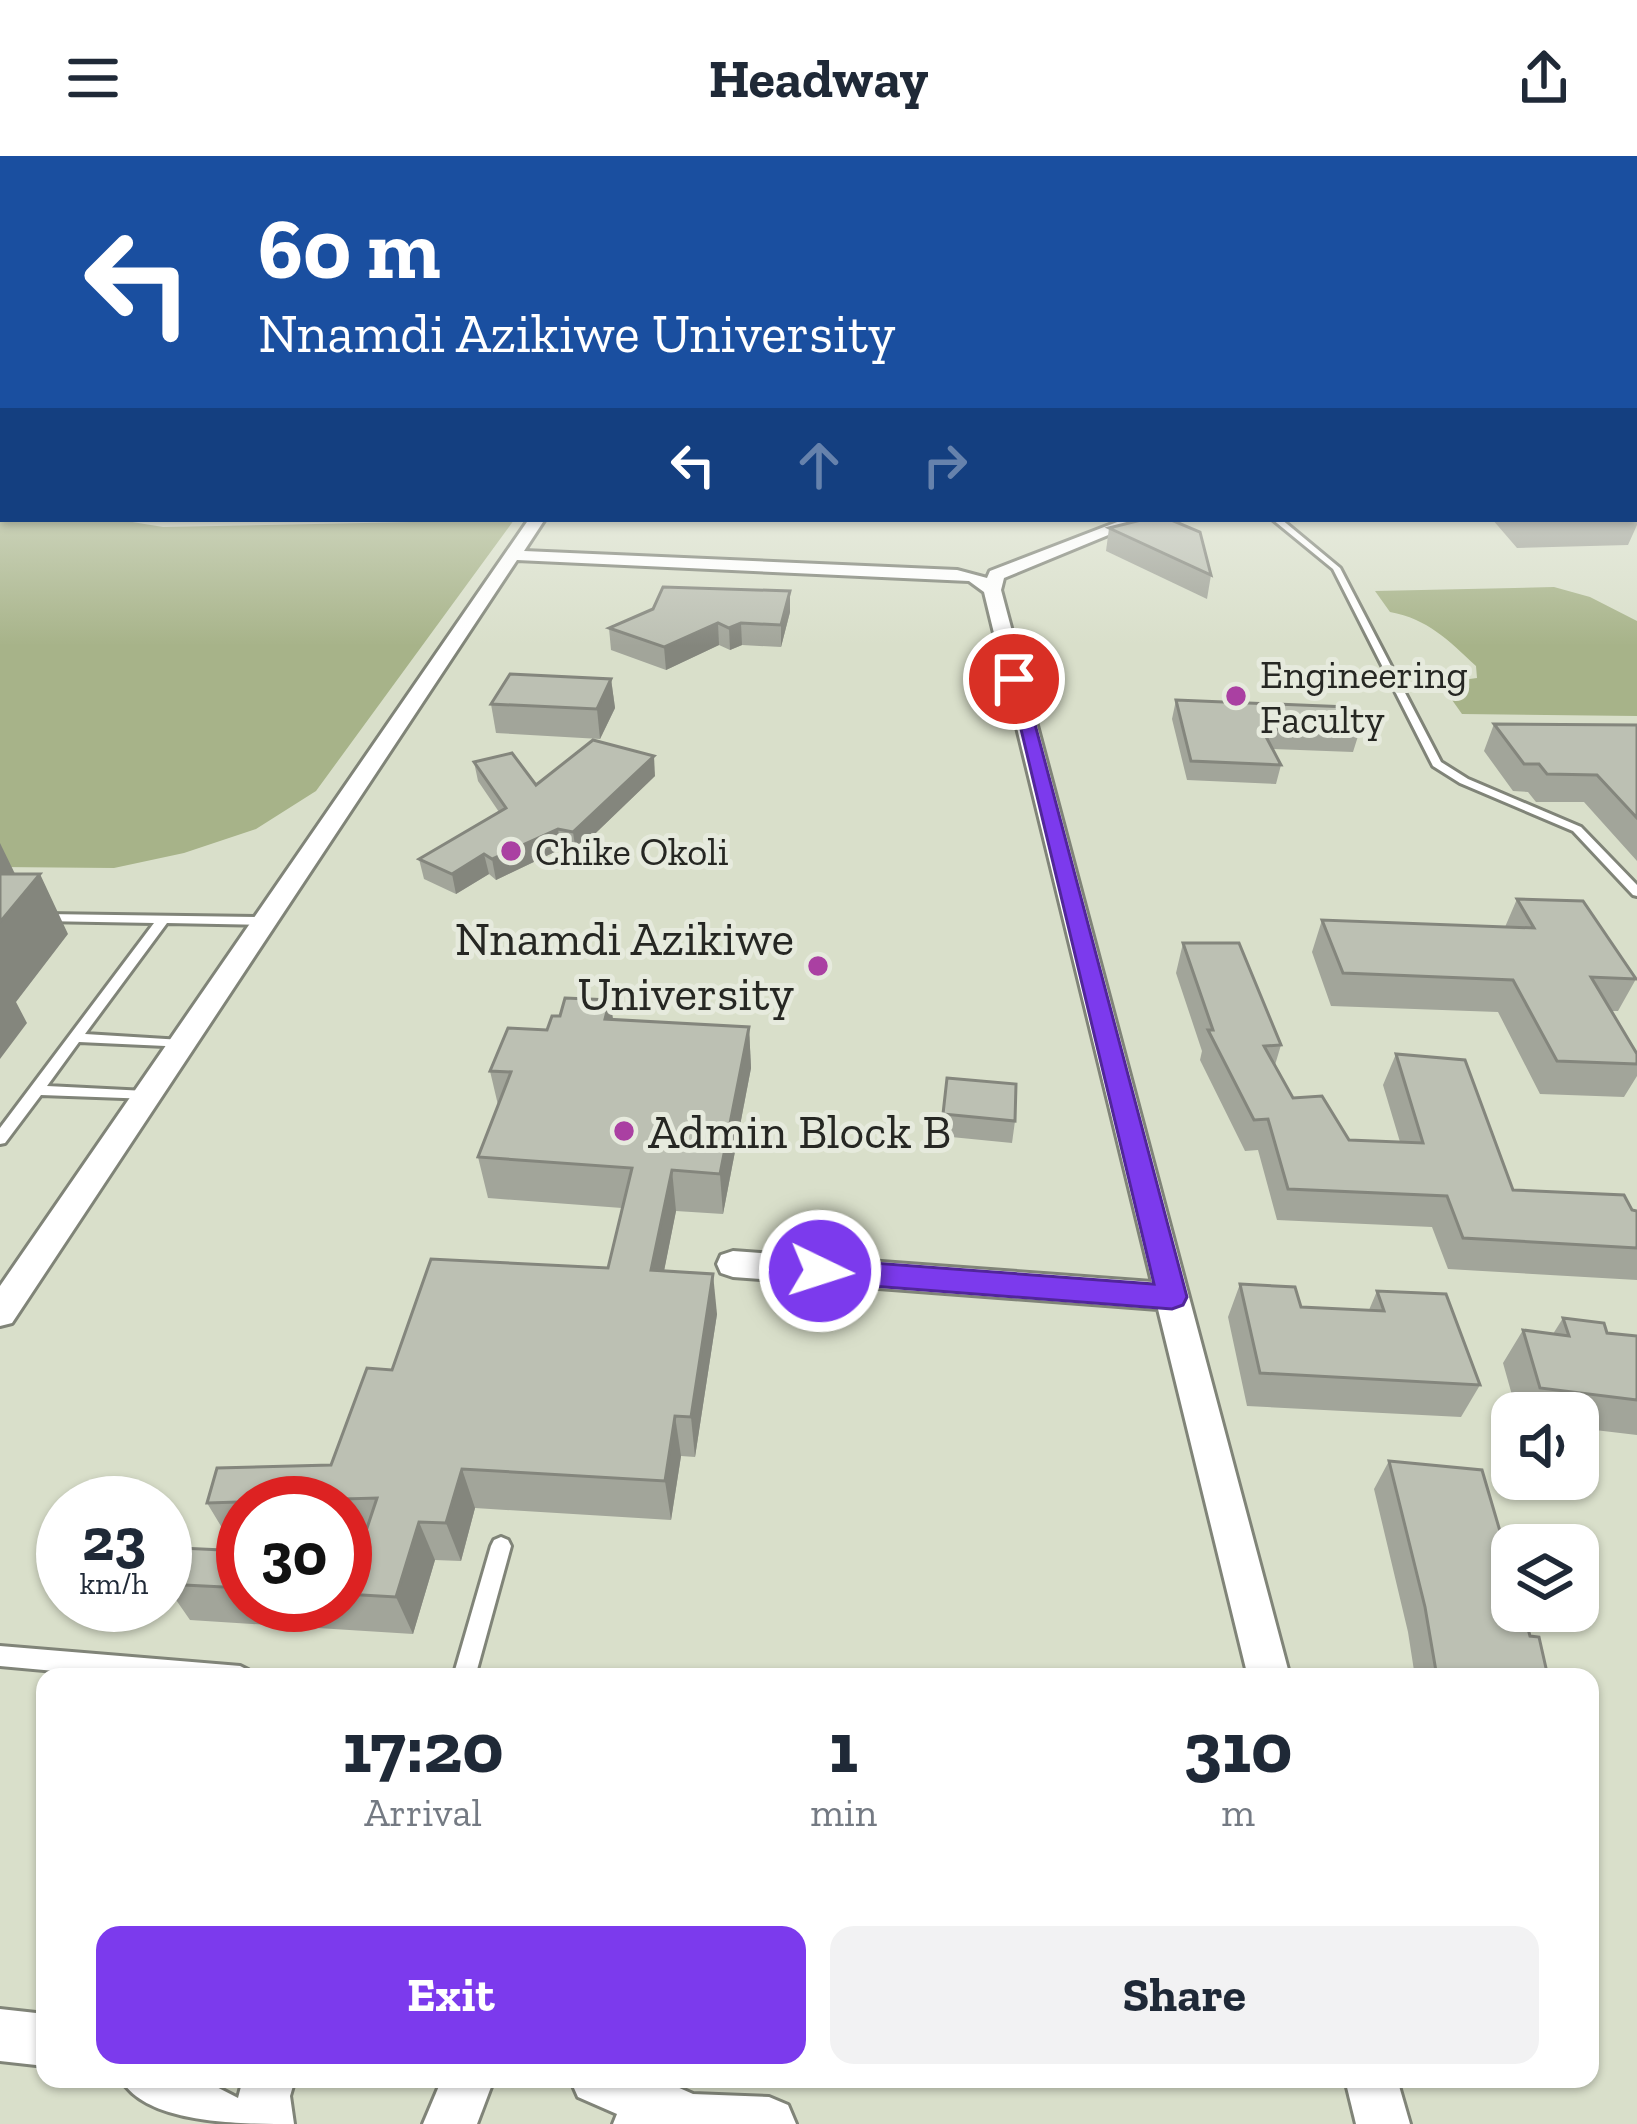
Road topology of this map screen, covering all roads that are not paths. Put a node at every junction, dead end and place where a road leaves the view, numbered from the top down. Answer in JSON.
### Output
{"nodes":[{"id":1,"x":535,"y":522,"type":"edge"},
{"id":2,"x":1132,"y":522,"type":"edge"},
{"id":3,"x":1280,"y":522,"type":"edge"},
{"id":4,"x":513,"y":555,"type":"junction"},
{"id":5,"x":987,"y":581,"type":"junction"},
{"id":6,"x":1637,"y":892,"type":"edge"},
{"id":7,"x":21,"y":918,"type":"edge"},
{"id":8,"x":164,"y":920,"type":"junction"},
{"id":9,"x":264,"y":921,"type":"junction"},
{"id":10,"x":77,"y":1038,"type":"junction"},
{"id":11,"x":182,"y":1043,"type":"junction"},
{"id":12,"x":38,"y":1090,"type":"junction"},
{"id":13,"x":146,"y":1096,"type":"junction"},
{"id":14,"x":0,"y":1139,"type":"edge"},
{"id":15,"x":733,"y":1264,"type":"dead end"},
{"id":16,"x":1172,"y":1297,"type":"junction"},
{"id":17,"x":0,"y":1313,"type":"edge"},
{"id":18,"x":501,"y":1546,"type":"dead end"},
{"id":19,"x":0,"y":1656,"type":"edge"},
{"id":20,"x":138,"y":1668,"type":"edge"},
{"id":21,"x":467,"y":1668,"type":"edge"},
{"id":22,"x":1267,"y":1668,"type":"edge"},
{"id":23,"x":0,"y":2035,"type":"edge"},
{"id":24,"x":36,"y":2039,"type":"edge"},
{"id":25,"x":164,"y":2088,"type":"edge"},
{"id":26,"x":266,"y":2088,"type":"edge"},
{"id":27,"x":464,"y":2088,"type":"edge"},
{"id":28,"x":617,"y":2088,"type":"edge"},
{"id":29,"x":1373,"y":2088,"type":"edge"},
{"id":30,"x":692,"y":2120,"type":"junction"},
{"id":31,"x":233,"y":2124,"type":"edge"},
{"id":32,"x":267,"y":2124,"type":"edge"},
{"id":33,"x":449,"y":2124,"type":"edge"},
{"id":34,"x":640,"y":2124,"type":"edge"},
{"id":35,"x":769,"y":2124,"type":"edge"},
{"id":36,"x":1383,"y":2124,"type":"edge"}],
"edges":[{"from":1,"to":4,"type":"street"},
{"from":2,"to":5,"type":"street"},
{"from":3,"to":6,"type":"lane"},
{"from":4,"to":5,"type":"street"},
{"from":4,"to":9,"type":"street"},
{"from":5,"to":16,"type":"street"},
{"from":7,"to":8,"type":"lane"},
{"from":8,"to":9,"type":"lane"},
{"from":8,"to":10,"type":"lane"},
{"from":9,"to":11,"type":"street"},
{"from":10,"to":11,"type":"lane"},
{"from":10,"to":12,"type":"lane"},
{"from":11,"to":13,"type":"street"},
{"from":12,"to":13,"type":"lane"},
{"from":12,"to":14,"type":"lane"},
{"from":13,"to":17,"type":"street"},
{"from":15,"to":16,"type":"street"},
{"from":16,"to":22,"type":"street"},
{"from":18,"to":21,"type":"lane"},
{"from":19,"to":20,"type":"lane"},
{"from":23,"to":24,"type":"street"},
{"from":25,"to":31,"type":"street"},
{"from":26,"to":32,"type":"street"},
{"from":27,"to":33,"type":"street"},
{"from":28,"to":30,"type":"street"},
{"from":29,"to":36,"type":"street"},
{"from":30,"to":34,"type":"street"},
{"from":30,"to":35,"type":"street"}]}
